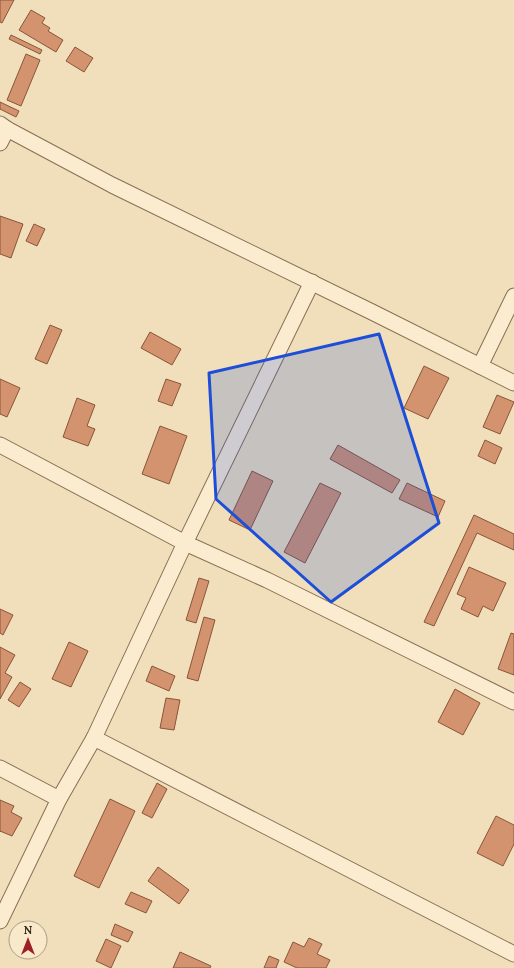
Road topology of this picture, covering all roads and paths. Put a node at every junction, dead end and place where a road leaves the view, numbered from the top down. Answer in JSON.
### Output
{"nodes":[{"id":1,"x":3,"y":127,"type":"edge"},
{"id":2,"x":0,"y":143,"type":"edge"},
{"id":3,"x":312,"y":282,"type":"junction"},
{"id":4,"x":514,"y":296,"type":"edge"},
{"id":5,"x":480,"y":366,"type":"junction"},
{"id":6,"x":514,"y":382,"type":"edge"},
{"id":7,"x":0,"y":445,"type":"edge"},
{"id":8,"x":185,"y":543,"type":"junction"},
{"id":9,"x":514,"y":702,"type":"edge"},
{"id":10,"x":94,"y":738,"type":"junction"},
{"id":11,"x":0,"y":768,"type":"edge"},
{"id":12,"x":59,"y":799,"type":"junction"},
{"id":13,"x":0,"y":921,"type":"edge"},
{"id":14,"x":514,"y":954,"type":"edge"}],
"edges":[{"from":1,"to":2,"type":"street"},
{"from":1,"to":3,"type":"street"},
{"from":3,"to":5,"type":"street"},
{"from":3,"to":8,"type":"street"},
{"from":4,"to":5,"type":"street"},
{"from":5,"to":6,"type":"street"},
{"from":7,"to":8,"type":"street"},
{"from":8,"to":9,"type":"street"},
{"from":8,"to":10,"type":"street"},
{"from":10,"to":12,"type":"street"},
{"from":10,"to":14,"type":"street"},
{"from":11,"to":12,"type":"street"},
{"from":12,"to":13,"type":"street"}]}
